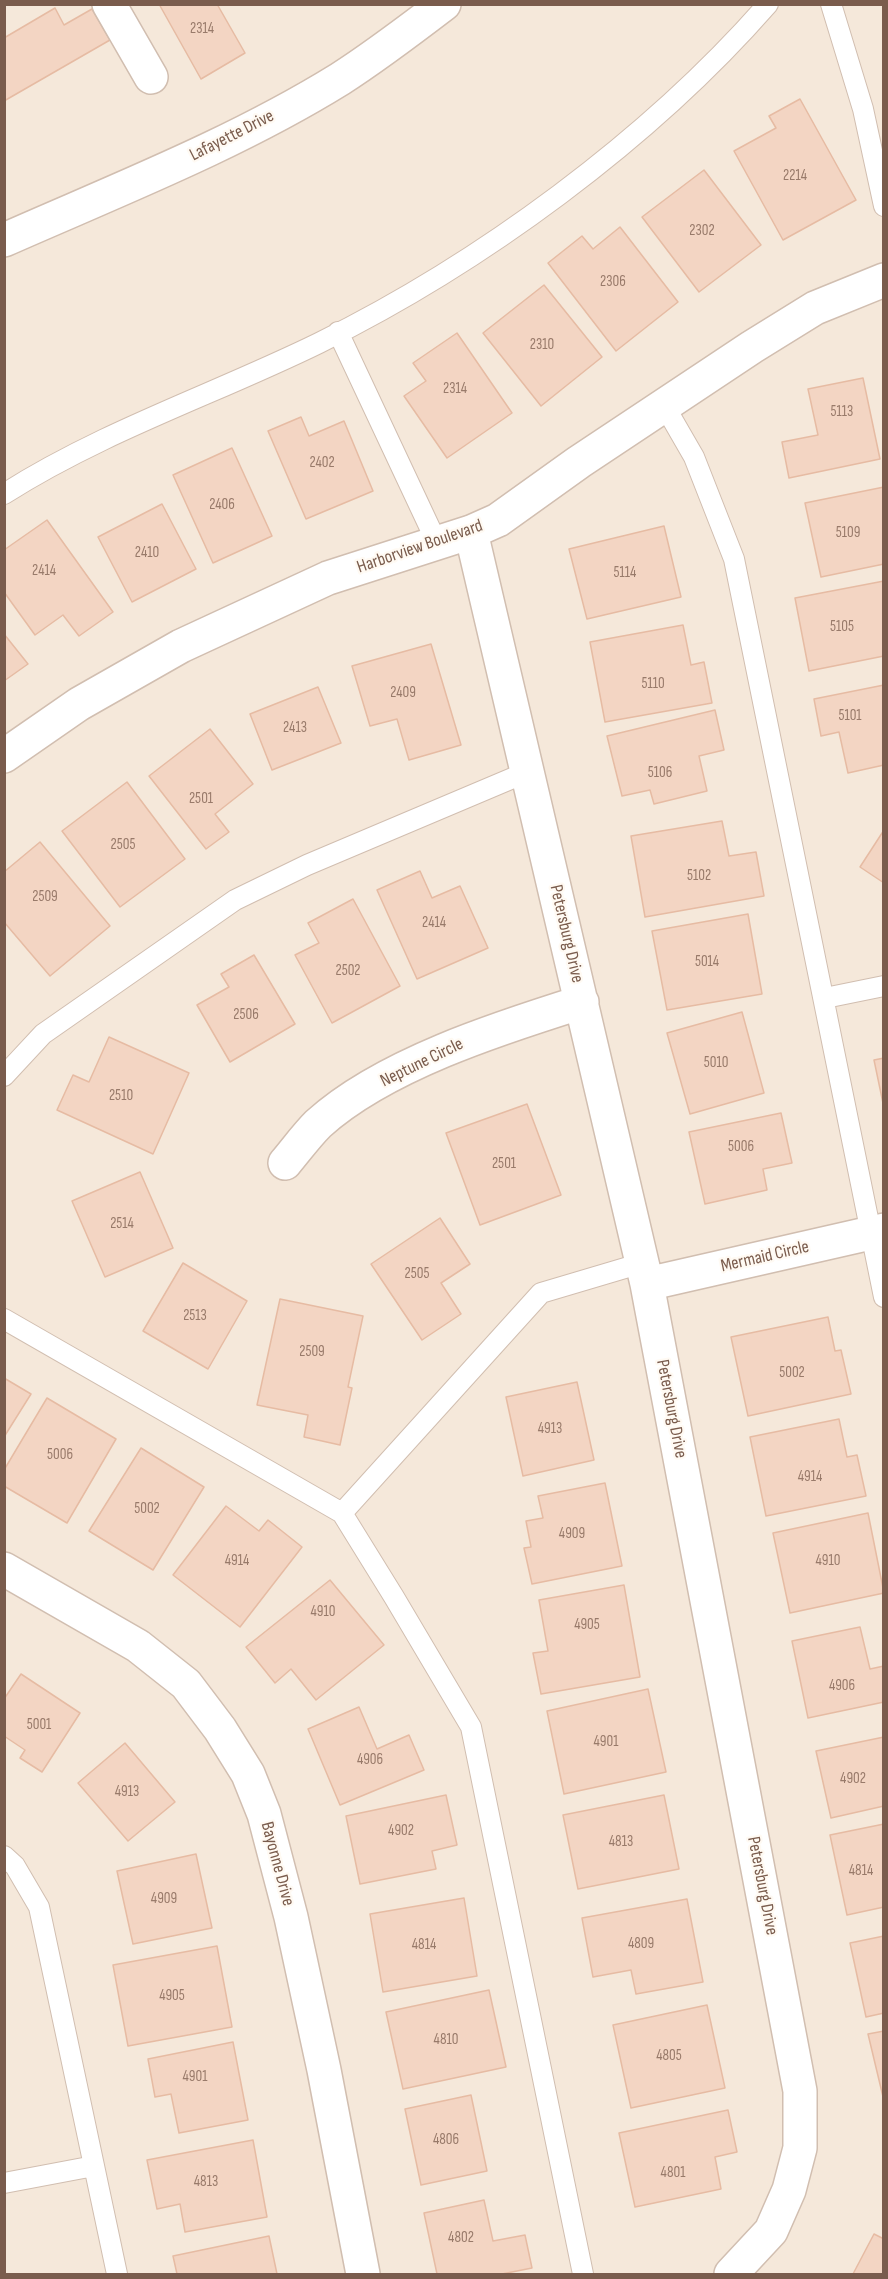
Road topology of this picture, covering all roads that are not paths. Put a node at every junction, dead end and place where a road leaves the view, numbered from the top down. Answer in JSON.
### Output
{"nodes":[{"id":1,"x":109,"y":4,"type":"edge"},
{"id":2,"x":444,"y":4,"type":"edge"},
{"id":3,"x":768,"y":4,"type":"edge"},
{"id":4,"x":831,"y":4,"type":"edge"},
{"id":5,"x":150,"y":77,"type":"dead end"},
{"id":6,"x":884,"y":206,"type":"edge"},
{"id":7,"x":4,"y":240,"type":"edge"},
{"id":8,"x":884,"y":280,"type":"edge"},
{"id":9,"x":338,"y":332,"type":"junction"},
{"id":10,"x":664,"y":405,"type":"junction"},
{"id":11,"x":4,"y":494,"type":"edge"},
{"id":12,"x":471,"y":532,"type":"junction"},
{"id":13,"x":437,"y":543,"type":"junction"},
{"id":14,"x":4,"y":756,"type":"edge"},
{"id":15,"x":527,"y":772,"type":"junction"},
{"id":16,"x":884,"y":986,"type":"edge"},
{"id":17,"x":825,"y":998,"type":"junction"},
{"id":18,"x":582,"y":1002,"type":"junction"},
{"id":19,"x":4,"y":1076,"type":"edge"},
{"id":20,"x":285,"y":1163,"type":"dead end"},
{"id":21,"x":877,"y":1231,"type":"edge"},
{"id":22,"x":644,"y":1274,"type":"junction"},
{"id":23,"x":884,"y":1297,"type":"edge"},
{"id":24,"x":4,"y":1319,"type":"edge"},
{"id":25,"x":342,"y":1513,"type":"junction"},
{"id":26,"x":4,"y":1569,"type":"edge"},
{"id":27,"x":4,"y":1856,"type":"edge"},
{"id":28,"x":94,"y":2166,"type":"junction"},
{"id":29,"x":4,"y":2183,"type":"edge"},
{"id":30,"x":117,"y":2274,"type":"edge"},
{"id":31,"x":363,"y":2274,"type":"edge"},
{"id":32,"x":583,"y":2274,"type":"edge"},
{"id":33,"x":731,"y":2274,"type":"edge"}],
"edges":[{"from":1,"to":5,"type":"street"},
{"from":2,"to":7,"type":"street","name":"Lafayette Drive"},
{"from":3,"to":9,"type":"lane"},
{"from":4,"to":6,"type":"lane"},
{"from":8,"to":10,"type":"street","name":"Harborview Boulevard"},
{"from":9,"to":11,"type":"lane"},
{"from":9,"to":13,"type":"lane"},
{"from":10,"to":12,"type":"street","name":"Harborview Boulevard"},
{"from":10,"to":17,"type":"lane"},
{"from":12,"to":13,"type":"street","name":"Harborview Boulevard"},
{"from":12,"to":15,"type":"street","name":"Petersburg Drive"},
{"from":13,"to":14,"type":"street","name":"Harborview Boulevard"},
{"from":15,"to":18,"type":"street","name":"Petersburg Drive"},
{"from":15,"to":19,"type":"lane"},
{"from":16,"to":17,"type":"lane"},
{"from":17,"to":21,"type":"lane"},
{"from":18,"to":20,"type":"street","name":"Neptune Circle"},
{"from":18,"to":22,"type":"street","name":"Petersburg Drive"},
{"from":21,"to":22,"type":"street","name":"Mermaid Circle"},
{"from":21,"to":23,"type":"lane"},
{"from":22,"to":25,"type":"lane"},
{"from":22,"to":33,"type":"street","name":"Petersburg Drive"},
{"from":24,"to":25,"type":"lane"},
{"from":25,"to":32,"type":"lane"},
{"from":26,"to":31,"type":"street","name":"Bayonne Drive"},
{"from":27,"to":28,"type":"lane"},
{"from":28,"to":29,"type":"lane"},
{"from":28,"to":30,"type":"lane"}]}
